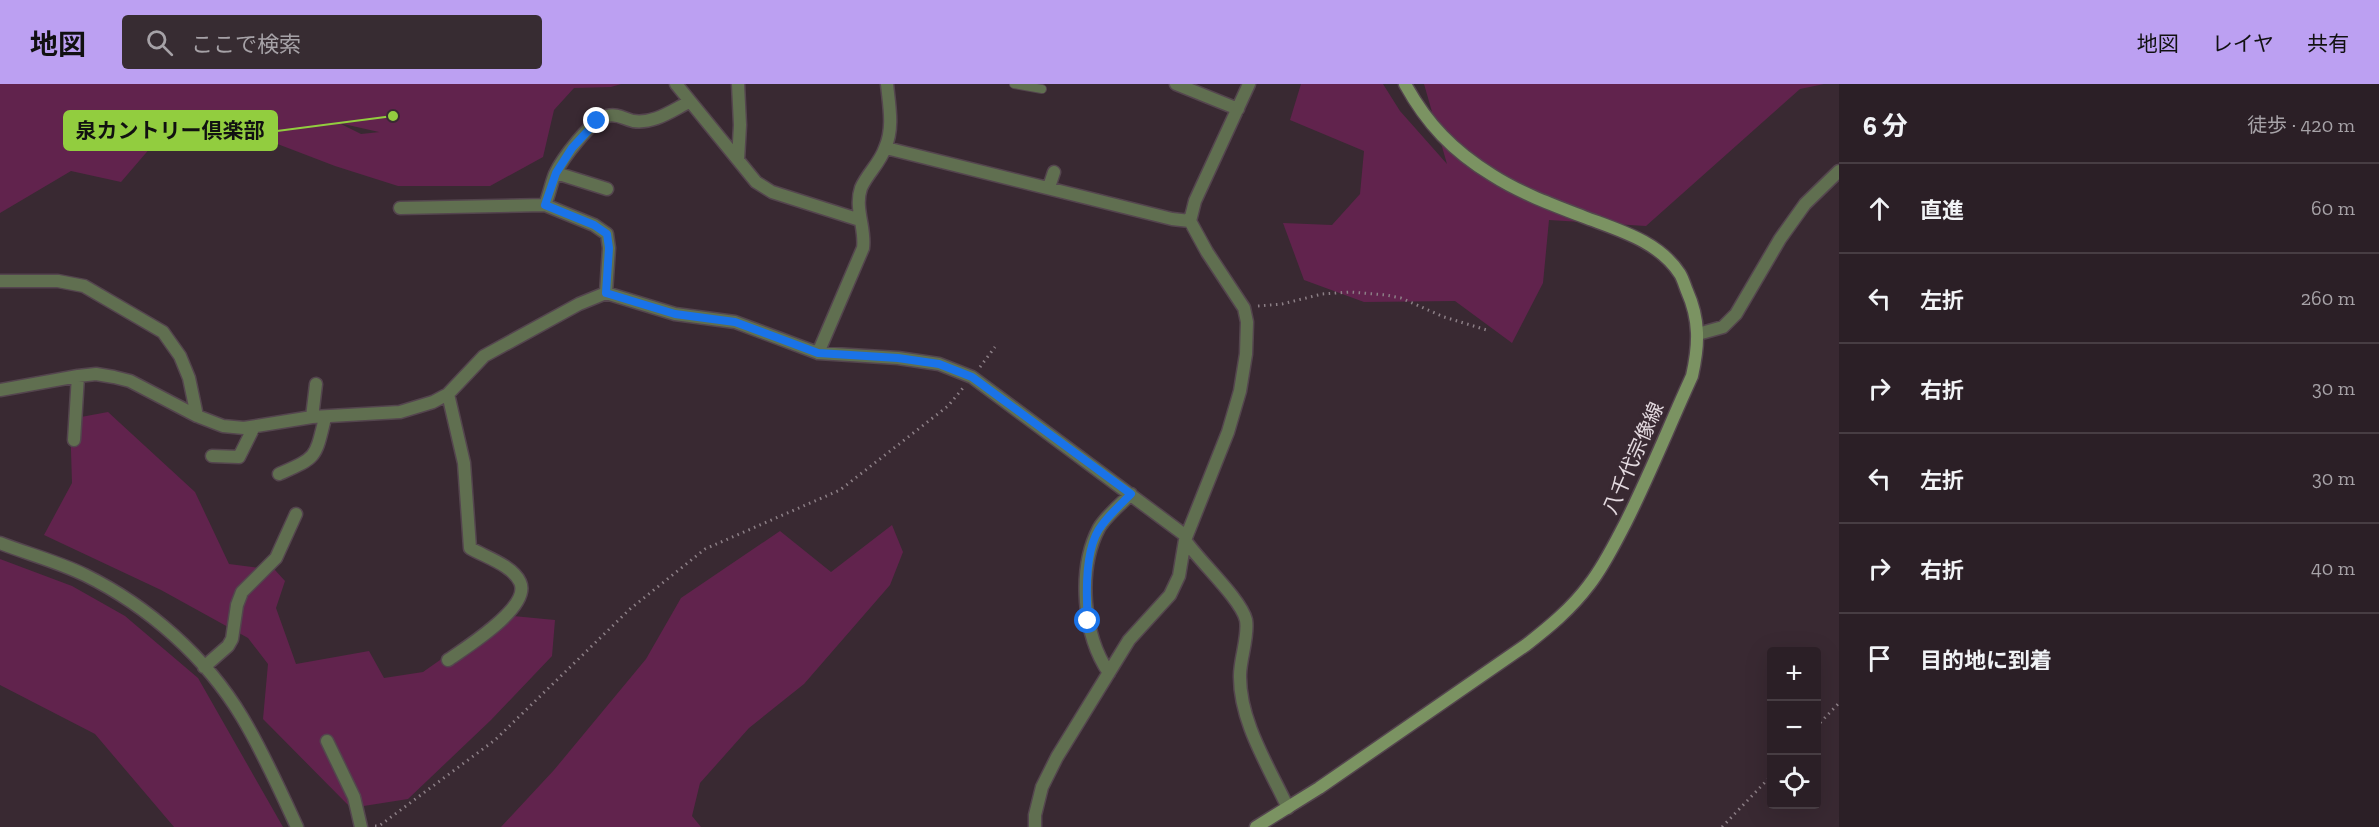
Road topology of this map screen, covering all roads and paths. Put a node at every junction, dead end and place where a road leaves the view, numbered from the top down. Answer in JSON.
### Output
{"nodes":[{"id":1,"x":676,"y":84,"type":"edge"},
{"id":2,"x":738,"y":84,"type":"edge"},
{"id":3,"x":887,"y":84,"type":"edge"},
{"id":4,"x":1014,"y":84,"type":"edge"},
{"id":5,"x":1176,"y":84,"type":"edge"},
{"id":6,"x":1249,"y":84,"type":"edge"},
{"id":7,"x":1405,"y":84,"type":"edge"},
{"id":8,"x":1042,"y":88,"type":"dead end"},
{"id":9,"x":689,"y":102,"type":"junction"},
{"id":10,"x":1238,"y":109,"type":"junction"},
{"id":11,"x":886,"y":148,"type":"junction"},
{"id":12,"x":738,"y":160,"type":"junction"},
{"id":13,"x":1839,"y":171,"type":"edge"},
{"id":14,"x":1054,"y":172,"type":"dead end"},
{"id":15,"x":556,"y":173,"type":"junction"},
{"id":16,"x":1049,"y":187,"type":"junction"},
{"id":17,"x":607,"y":189,"type":"dead end"},
{"id":18,"x":545,"y":205,"type":"junction"},
{"id":19,"x":400,"y":208,"type":"dead end"},
{"id":20,"x":860,"y":220,"type":"junction"},
{"id":21,"x":1190,"y":221,"type":"junction"},
{"id":22,"x":0,"y":281,"type":"edge"},
{"id":23,"x":606,"y":293,"type":"junction"},
{"id":24,"x":1244,"y":308,"type":"junction"},
{"id":25,"x":1490,"y":331,"type":"dead end"},
{"id":26,"x":1698,"y":334,"type":"junction"},
{"id":27,"x":995,"y":346,"type":"dead end"},
{"id":28,"x":818,"y":353,"type":"junction"},
{"id":29,"x":78,"y":376,"type":"junction"},
{"id":30,"x":972,"y":377,"type":"junction"},
{"id":31,"x":316,"y":384,"type":"dead end"},
{"id":32,"x":0,"y":390,"type":"edge"},
{"id":33,"x":448,"y":394,"type":"junction"},
{"id":34,"x":197,"y":416,"type":"junction"},
{"id":35,"x":312,"y":417,"type":"junction"},
{"id":36,"x":325,"y":418,"type":"junction"},
{"id":37,"x":254,"y":427,"type":"junction"},
{"id":38,"x":74,"y":440,"type":"dead end"},
{"id":39,"x":212,"y":456,"type":"dead end"},
{"id":40,"x":279,"y":474,"type":"dead end"},
{"id":41,"x":1131,"y":494,"type":"junction"},
{"id":42,"x":296,"y":514,"type":"dead end"},
{"id":43,"x":1186,"y":538,"type":"junction"},
{"id":44,"x":0,"y":543,"type":"edge"},
{"id":45,"x":448,"y":660,"type":"dead end"},
{"id":46,"x":204,"y":667,"type":"junction"},
{"id":47,"x":1109,"y":674,"type":"junction"},
{"id":48,"x":1839,"y":703,"type":"edge"},
{"id":49,"x":1821,"y":722,"type":"edge"},
{"id":50,"x":327,"y":741,"type":"dead end"},
{"id":51,"x":1767,"y":780,"type":"edge"},
{"id":52,"x":1288,"y":808,"type":"junction"},
{"id":53,"x":297,"y":827,"type":"edge"},
{"id":54,"x":361,"y":827,"type":"edge"},
{"id":55,"x":370,"y":827,"type":"edge"},
{"id":56,"x":1035,"y":827,"type":"edge"},
{"id":57,"x":1256,"y":827,"type":"edge"},
{"id":58,"x":1722,"y":827,"type":"edge"}],
"edges":[{"from":1,"to":9,"type":"street"},
{"from":2,"to":12,"type":"street"},
{"from":3,"to":11,"type":"street"},
{"from":4,"to":8,"type":"lane"},
{"from":5,"to":10,"type":"street"},
{"from":6,"to":10,"type":"street"},
{"from":7,"to":26,"type":"main road","name":"八千代宗像線"},
{"from":9,"to":12,"type":"street"},
{"from":9,"to":15,"type":"street"},
{"from":10,"to":21,"type":"street"},
{"from":11,"to":16,"type":"street"},
{"from":11,"to":20,"type":"street"},
{"from":12,"to":20,"type":"street"},
{"from":13,"to":26,"type":"street"},
{"from":14,"to":16,"type":"street"},
{"from":15,"to":17,"type":"street"},
{"from":15,"to":18,"type":"street"},
{"from":16,"to":21,"type":"street"},
{"from":18,"to":19,"type":"street"},
{"from":18,"to":23,"type":"street"},
{"from":20,"to":28,"type":"street"},
{"from":21,"to":24,"type":"street"},
{"from":22,"to":34,"type":"street"},
{"from":23,"to":28,"type":"street"},
{"from":23,"to":33,"type":"street"},
{"from":24,"to":25,"type":"path"},
{"from":24,"to":43,"type":"street"},
{"from":26,"to":52,"type":"main road","name":"八千代宗像線"},
{"from":27,"to":30,"type":"path"},
{"from":28,"to":30,"type":"street"},
{"from":29,"to":32,"type":"street"},
{"from":29,"to":34,"type":"street"},
{"from":29,"to":38,"type":"street"},
{"from":30,"to":41,"type":"street"},
{"from":30,"to":55,"type":"path"},
{"from":31,"to":35,"type":"street"},
{"from":33,"to":36,"type":"street"},
{"from":33,"to":45,"type":"street"},
{"from":34,"to":37,"type":"street"},
{"from":35,"to":36,"type":"street"},
{"from":35,"to":37,"type":"street"},
{"from":36,"to":40,"type":"street"},
{"from":37,"to":39,"type":"street"},
{"from":41,"to":43,"type":"street"},
{"from":41,"to":47,"type":"street"},
{"from":42,"to":46,"type":"street"},
{"from":43,"to":47,"type":"street"},
{"from":43,"to":52,"type":"street"},
{"from":44,"to":46,"type":"street"},
{"from":46,"to":53,"type":"street"},
{"from":47,"to":56,"type":"street"},
{"from":48,"to":49,"type":"path"},
{"from":50,"to":54,"type":"street"},
{"from":51,"to":58,"type":"path"},
{"from":52,"to":57,"type":"main road","name":"八千代宗像線"}]}
